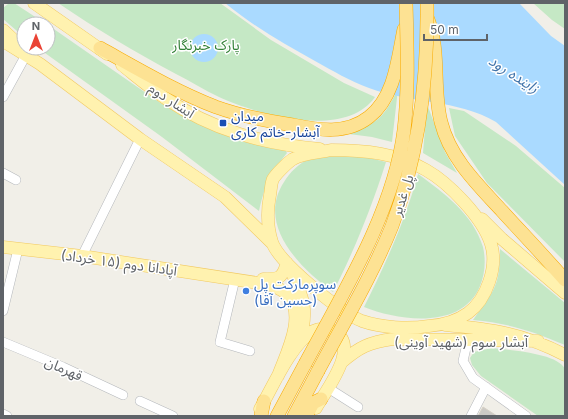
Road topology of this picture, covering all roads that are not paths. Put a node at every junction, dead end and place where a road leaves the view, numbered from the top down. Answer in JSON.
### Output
{"nodes":[{"id":1,"x":34,"y":3,"type":"edge"},
{"id":2,"x":405,"y":3,"type":"edge"},
{"id":3,"x":427,"y":3,"type":"edge"},
{"id":4,"x":427,"y":17,"type":"junction"},
{"id":5,"x":406,"y":19,"type":"junction"},
{"id":6,"x":3,"y":30,"type":"edge"},
{"id":7,"x":3,"y":41,"type":"edge"},
{"id":8,"x":100,"y":48,"type":"junction"},
{"id":9,"x":16,"y":49,"type":"edge"},
{"id":10,"x":26,"y":56,"type":"joint"},
{"id":11,"x":40,"y":64,"type":"junction"},
{"id":12,"x":3,"y":97,"type":"edge"},
{"id":13,"x":140,"y":139,"type":"junction"},
{"id":14,"x":331,"y":150,"type":"junction"},
{"id":15,"x":3,"y":173,"type":"edge"},
{"id":16,"x":16,"y":180,"type":"dead end"},
{"id":17,"x":458,"y":194,"type":"junction"},
{"id":18,"x":272,"y":243,"type":"junction"},
{"id":19,"x":3,"y":247,"type":"edge"},
{"id":20,"x":18,"y":249,"type":"junction"},
{"id":21,"x":82,"y":256,"type":"junction"},
{"id":22,"x":287,"y":263,"type":"junction"},
{"id":23,"x":235,"y":279,"type":"junction"},
{"id":24,"x":565,"y":280,"type":"edge"},
{"id":25,"x":565,"y":293,"type":"edge"},
{"id":26,"x":3,"y":311,"type":"edge"},
{"id":27,"x":438,"y":325,"type":"junction"},
{"id":28,"x":477,"y":340,"type":"junction"},
{"id":29,"x":538,"y":341,"type":"junction"},
{"id":30,"x":3,"y":342,"type":"edge"},
{"id":31,"x":299,"y":344,"type":"junction"},
{"id":32,"x":250,"y":351,"type":"dead end"},
{"id":33,"x":565,"y":356,"type":"edge"},
{"id":34,"x":342,"y":362,"type":"junction"},
{"id":35,"x":278,"y":376,"type":"junction"},
{"id":36,"x":486,"y":387,"type":"junction"},
{"id":37,"x":328,"y":388,"type":"junction"},
{"id":38,"x":123,"y":395,"type":"dead end"},
{"id":39,"x":321,"y":399,"type":"junction"},
{"id":40,"x":140,"y":401,"type":"dead end"},
{"id":41,"x":264,"y":401,"type":"junction"},
{"id":42,"x":358,"y":407,"type":"dead end"},
{"id":43,"x":3,"y":414,"type":"edge"},
{"id":44,"x":7,"y":416,"type":"edge"},
{"id":45,"x":173,"y":416,"type":"edge"},
{"id":46,"x":256,"y":416,"type":"edge"},
{"id":47,"x":261,"y":416,"type":"edge"},
{"id":48,"x":277,"y":416,"type":"edge"},
{"id":49,"x":294,"y":416,"type":"edge"},
{"id":50,"x":306,"y":416,"type":"edge"},
{"id":51,"x":312,"y":416,"type":"edge"},
{"id":52,"x":471,"y":416,"type":"edge"},
{"id":53,"x":526,"y":416,"type":"edge"}],
"edges":[{"from":1,"to":8,"type":"main road","name":"آبشار دوم"},
{"from":2,"to":5,"type":"highway","name":"پل غدیر","bridge":true},
{"from":3,"to":4,"type":"highway","name":"پل غدیر","bridge":true},
{"from":4,"to":24,"type":"highway"},
{"from":4,"to":49,"type":"highway","name":"پل غدیر","bridge":true},
{"from":5,"to":8,"type":"highway","bridge":true},
{"from":5,"to":48,"type":"highway","name":"پل غدیر","bridge":true},
{"from":6,"to":11,"type":"main road"},
{"from":7,"to":9,"type":"main road"},
{"from":8,"to":14,"type":"main road","name":"آبشار دوم"},
{"from":10,"to":11,"type":"main road"},
{"from":10,"to":12,"type":"street"},
{"from":11,"to":13,"type":"main road"},
{"from":13,"to":18,"type":"main road"},
{"from":13,"to":21,"type":"street"},
{"from":14,"to":17,"type":"main road"},
{"from":14,"to":18,"type":"main road"},
{"from":15,"to":16,"type":"street"},
{"from":17,"to":25,"type":"main road"},
{"from":17,"to":27,"type":"main road"},
{"from":18,"to":22,"type":"main road"},
{"from":19,"to":20,"type":"main road","name":"آپادانا دوم (۱۵ خرداد)"},
{"from":20,"to":21,"type":"main road","name":"آپادانا دوم (۱۵ خرداد)"},
{"from":20,"to":26,"type":"street"},
{"from":21,"to":23,"type":"main road","name":"آپادانا دوم (۱۵ خرداد)"},
{"from":22,"to":23,"type":"main road"},
{"from":22,"to":27,"type":"main road"},
{"from":22,"to":31,"type":"main road"},
{"from":23,"to":32,"type":"street"},
{"from":23,"to":35,"type":"main road"},
{"from":27,"to":29,"type":"main road","name":"آبشار سوم (شهید آوینی)"},
{"from":28,"to":29,"type":"main road","name":"آبشار سوم (شهید آوینی)"},
{"from":28,"to":34,"type":"main road","name":"آبشار سوم (شهید آوینی)"},
{"from":28,"to":36,"type":"street"},
{"from":29,"to":33,"type":"main road","name":"آبشار سوم (شهید آوینی)"},
{"from":30,"to":38,"type":"street","name":"قهرمان"},
{"from":31,"to":34,"type":"main road"},
{"from":31,"to":35,"type":"main road"},
{"from":34,"to":37,"type":"main road"},
{"from":35,"to":41,"type":"main road"},
{"from":36,"to":52,"type":"street"},
{"from":36,"to":53,"type":"street"},
{"from":37,"to":39,"type":"main road"},
{"from":37,"to":42,"type":"street"},
{"from":39,"to":50,"type":"highway"},
{"from":39,"to":51,"type":"main road"},
{"from":40,"to":45,"type":"street"},
{"from":41,"to":46,"type":"main road"},
{"from":41,"to":47,"type":"highway"},
{"from":43,"to":44,"type":"street"}]}
